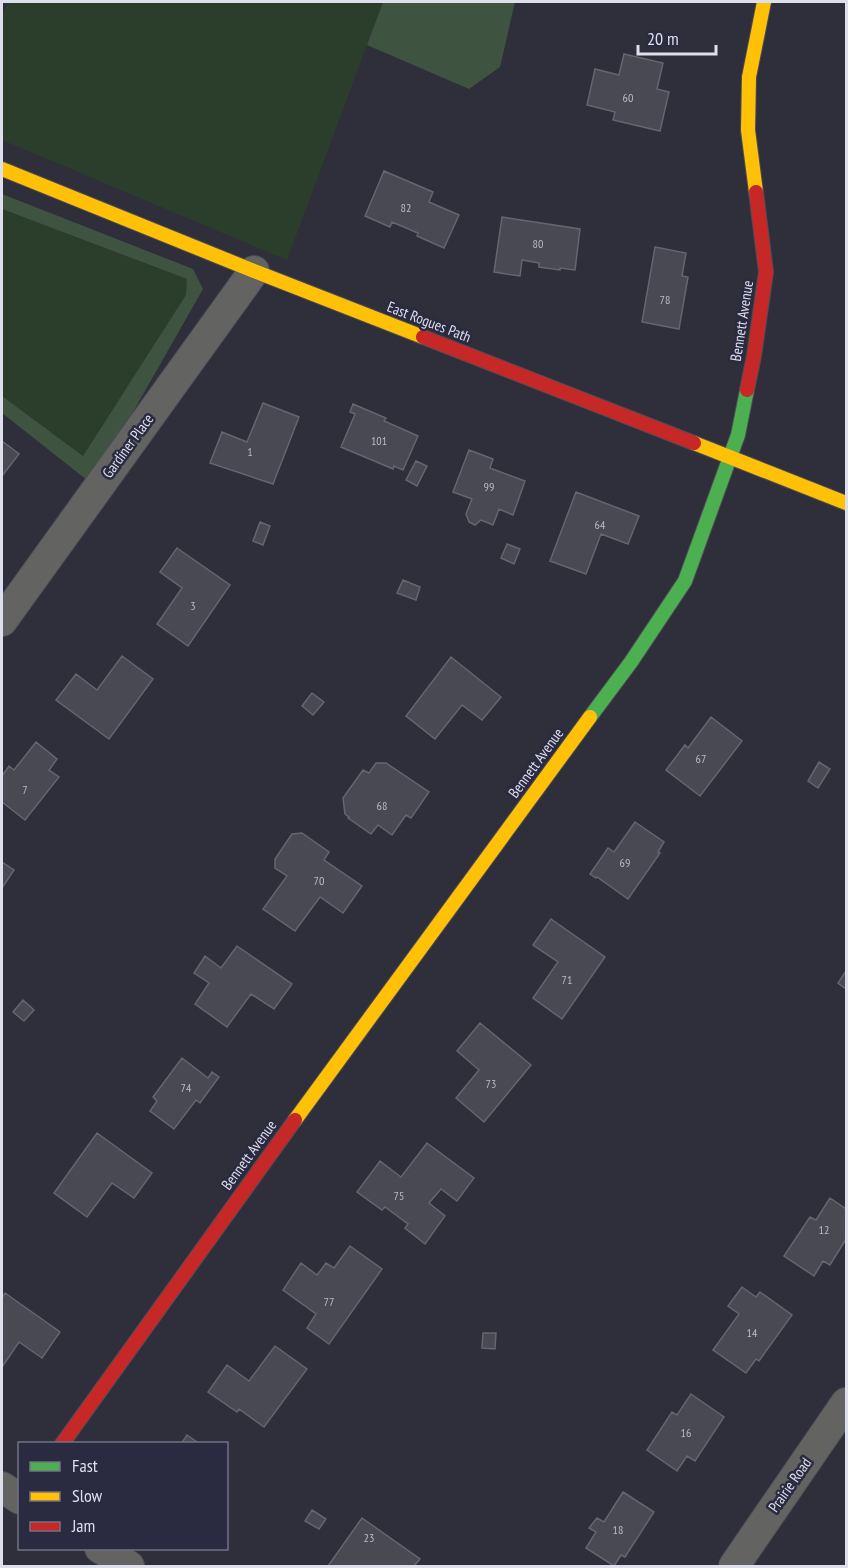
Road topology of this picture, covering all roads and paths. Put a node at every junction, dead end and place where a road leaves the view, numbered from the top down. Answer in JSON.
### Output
{"nodes":[{"id":1,"x":764,"y":2,"type":"edge"},
{"id":2,"x":2,"y":169,"type":"edge"},
{"id":3,"x":254,"y":271,"type":"junction"},
{"id":4,"x":730,"y":458,"type":"junction"},
{"id":5,"x":846,"y":503,"type":"edge"},
{"id":6,"x":2,"y":621,"type":"edge"},
{"id":7,"x":846,"y":1403,"type":"edge"},
{"id":8,"x":63,"y":1442,"type":"edge"},
{"id":9,"x":2,"y":1487,"type":"edge"},
{"id":10,"x":18,"y":1498,"type":"edge"},
{"id":11,"x":103,"y":1550,"type":"edge"},
{"id":12,"x":129,"y":1566,"type":"edge"},
{"id":13,"x":734,"y":1566,"type":"edge"}],
"edges":[{"from":1,"to":4,"type":"street","name":"Bennett Avenue"},
{"from":2,"to":3,"type":"street","name":"East Rogues Path"},
{"from":3,"to":4,"type":"street","name":"East Rogues Path"},
{"from":3,"to":6,"type":"street","name":"Gardiner Place"},
{"from":4,"to":5,"type":"street","name":"East Rogues Path"},
{"from":4,"to":8,"type":"street","name":"Bennett Avenue"},
{"from":7,"to":13,"type":"street","name":"Prairie Road"},
{"from":9,"to":10,"type":"street"},
{"from":11,"to":12,"type":"street"}]}
